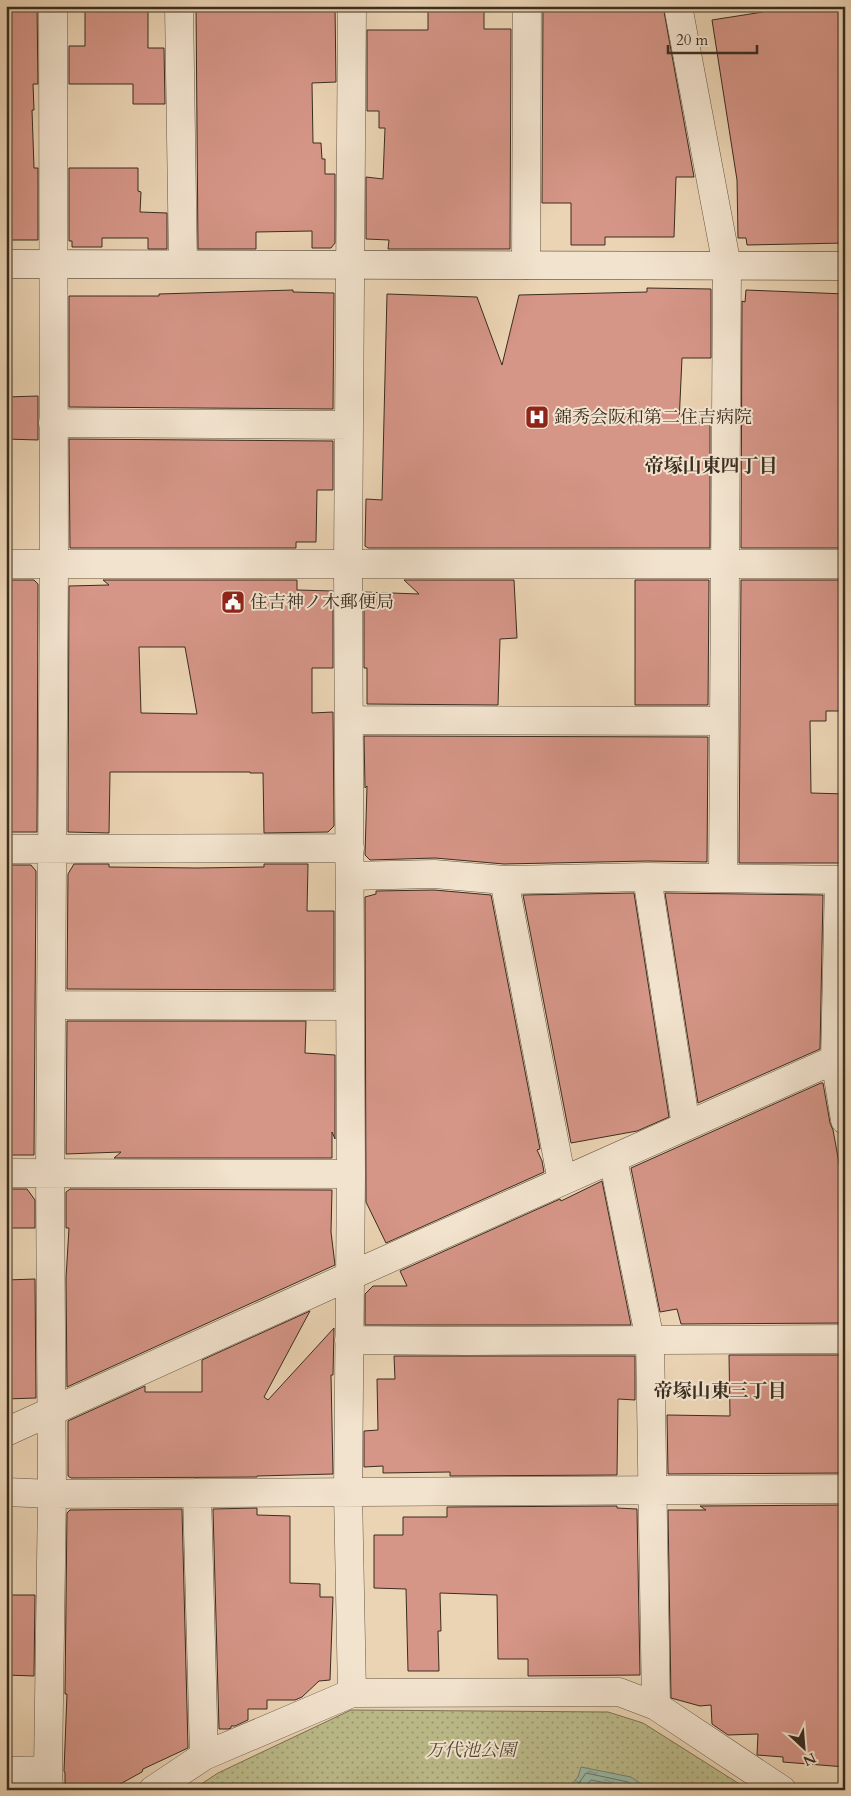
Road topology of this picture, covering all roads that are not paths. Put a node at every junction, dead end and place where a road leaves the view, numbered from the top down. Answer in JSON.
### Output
{"nodes":[{"id":1,"x":53,"y":6,"type":"edge"},
{"id":2,"x":179,"y":6,"type":"edge"},
{"id":3,"x":352,"y":6,"type":"edge"},
{"id":4,"x":528,"y":6,"type":"edge"},
{"id":5,"x":678,"y":6,"type":"edge"},
{"id":6,"x":6,"y":264,"type":"edge"},
{"id":7,"x":53,"y":264,"type":"junction"},
{"id":8,"x":183,"y":264,"type":"junction"},
{"id":9,"x":350,"y":265,"type":"junction"},
{"id":10,"x":526,"y":265,"type":"junction"},
{"id":11,"x":727,"y":266,"type":"junction"},
{"id":12,"x":845,"y":266,"type":"edge"},
{"id":13,"x":54,"y":423,"type":"junction"},
{"id":14,"x":349,"y":425,"type":"junction"},
{"id":15,"x":6,"y":564,"type":"edge"},
{"id":16,"x":54,"y":564,"type":"junction"},
{"id":17,"x":348,"y":564,"type":"junction"},
{"id":18,"x":725,"y":564,"type":"junction"},
{"id":19,"x":845,"y":564,"type":"edge"},
{"id":20,"x":349,"y":720,"type":"junction"},
{"id":21,"x":724,"y":721,"type":"junction"},
{"id":22,"x":350,"y":848,"type":"junction"},
{"id":23,"x":6,"y":849,"type":"edge"},
{"id":24,"x":53,"y":849,"type":"junction"},
{"id":25,"x":350,"y":876,"type":"junction"},
{"id":26,"x":647,"y":877,"type":"junction"},
{"id":27,"x":723,"y":878,"type":"junction"},
{"id":28,"x":504,"y":880,"type":"junction"},
{"id":29,"x":842,"y":880,"type":"edge"},
{"id":30,"x":51,"y":1005,"type":"junction"},
{"id":31,"x":350,"y":1006,"type":"junction"},
{"id":32,"x":840,"y":1057,"type":"edge"},
{"id":33,"x":845,"y":1120,"type":"edge"},
{"id":34,"x":686,"y":1126,"type":"junction"},
{"id":35,"x":613,"y":1159,"type":"junction"},
{"id":36,"x":6,"y":1172,"type":"edge"},
{"id":37,"x":50,"y":1174,"type":"junction"},
{"id":38,"x":351,"y":1174,"type":"junction"},
{"id":39,"x":562,"y":1181,"type":"junction"},
{"id":40,"x":350,"y":1276,"type":"junction"},
{"id":41,"x":845,"y":1339,"type":"edge"},
{"id":42,"x":349,"y":1340,"type":"junction"},
{"id":43,"x":650,"y":1340,"type":"junction"},
{"id":44,"x":52,"y":1412,"type":"junction"},
{"id":45,"x":6,"y":1432,"type":"edge"},
{"id":46,"x":845,"y":1489,"type":"edge"},
{"id":47,"x":652,"y":1490,"type":"junction"},
{"id":48,"x":6,"y":1492,"type":"edge"},
{"id":49,"x":348,"y":1492,"type":"junction"},
{"id":50,"x":197,"y":1493,"type":"junction"},
{"id":51,"x":52,"y":1494,"type":"junction"},
{"id":52,"x":352,"y":1693,"type":"junction"},
{"id":53,"x":656,"y":1706,"type":"junction"},
{"id":54,"x":204,"y":1756,"type":"junction"},
{"id":55,"x":6,"y":1771,"type":"edge"},
{"id":56,"x":49,"y":1780,"type":"edge"},
{"id":57,"x":153,"y":1790,"type":"edge"},
{"id":58,"x":782,"y":1790,"type":"edge"}],
"edges":[{"from":1,"to":7,"type":"street"},
{"from":2,"to":8,"type":"street"},
{"from":3,"to":9,"type":"street"},
{"from":4,"to":10,"type":"street"},
{"from":5,"to":11,"type":"street"},
{"from":6,"to":7,"type":"street"},
{"from":7,"to":8,"type":"street"},
{"from":7,"to":13,"type":"street"},
{"from":8,"to":9,"type":"street"},
{"from":9,"to":10,"type":"street"},
{"from":9,"to":14,"type":"street"},
{"from":10,"to":11,"type":"street"},
{"from":11,"to":12,"type":"street"},
{"from":11,"to":18,"type":"street"},
{"from":13,"to":14,"type":"street"},
{"from":13,"to":16,"type":"street"},
{"from":14,"to":17,"type":"street"},
{"from":15,"to":16,"type":"street"},
{"from":16,"to":17,"type":"street"},
{"from":16,"to":24,"type":"street"},
{"from":17,"to":18,"type":"street"},
{"from":17,"to":20,"type":"street"},
{"from":18,"to":19,"type":"street"},
{"from":18,"to":21,"type":"street"},
{"from":20,"to":21,"type":"street"},
{"from":20,"to":22,"type":"street"},
{"from":21,"to":27,"type":"street"},
{"from":22,"to":24,"type":"street"},
{"from":22,"to":25,"type":"street"},
{"from":23,"to":24,"type":"street"},
{"from":24,"to":30,"type":"street"},
{"from":25,"to":28,"type":"street"},
{"from":25,"to":31,"type":"street"},
{"from":26,"to":27,"type":"street"},
{"from":26,"to":28,"type":"street"},
{"from":26,"to":34,"type":"street"},
{"from":27,"to":29,"type":"street"},
{"from":28,"to":39,"type":"street"},
{"from":29,"to":32,"type":"street"},
{"from":30,"to":31,"type":"street"},
{"from":30,"to":37,"type":"street"},
{"from":31,"to":38,"type":"street"},
{"from":32,"to":33,"type":"street"},
{"from":32,"to":34,"type":"street"},
{"from":34,"to":35,"type":"street"},
{"from":35,"to":39,"type":"street"},
{"from":35,"to":43,"type":"street"},
{"from":36,"to":37,"type":"street"},
{"from":37,"to":38,"type":"street"},
{"from":37,"to":44,"type":"street"},
{"from":38,"to":40,"type":"street"},
{"from":39,"to":40,"type":"street"},
{"from":40,"to":42,"type":"street"},
{"from":40,"to":44,"type":"street"},
{"from":41,"to":43,"type":"street"},
{"from":42,"to":43,"type":"street"},
{"from":42,"to":49,"type":"street"},
{"from":43,"to":47,"type":"street"},
{"from":44,"to":45,"type":"street"},
{"from":44,"to":51,"type":"street"},
{"from":46,"to":47,"type":"street"},
{"from":47,"to":49,"type":"street"},
{"from":47,"to":53,"type":"street"},
{"from":48,"to":51,"type":"street"},
{"from":49,"to":50,"type":"street"},
{"from":49,"to":52,"type":"street"},
{"from":50,"to":51,"type":"street"},
{"from":50,"to":54,"type":"street"},
{"from":51,"to":56,"type":"street"},
{"from":52,"to":53,"type":"street"},
{"from":52,"to":54,"type":"street"},
{"from":53,"to":58,"type":"street"},
{"from":54,"to":57,"type":"street"},
{"from":55,"to":56,"type":"street"}]}
